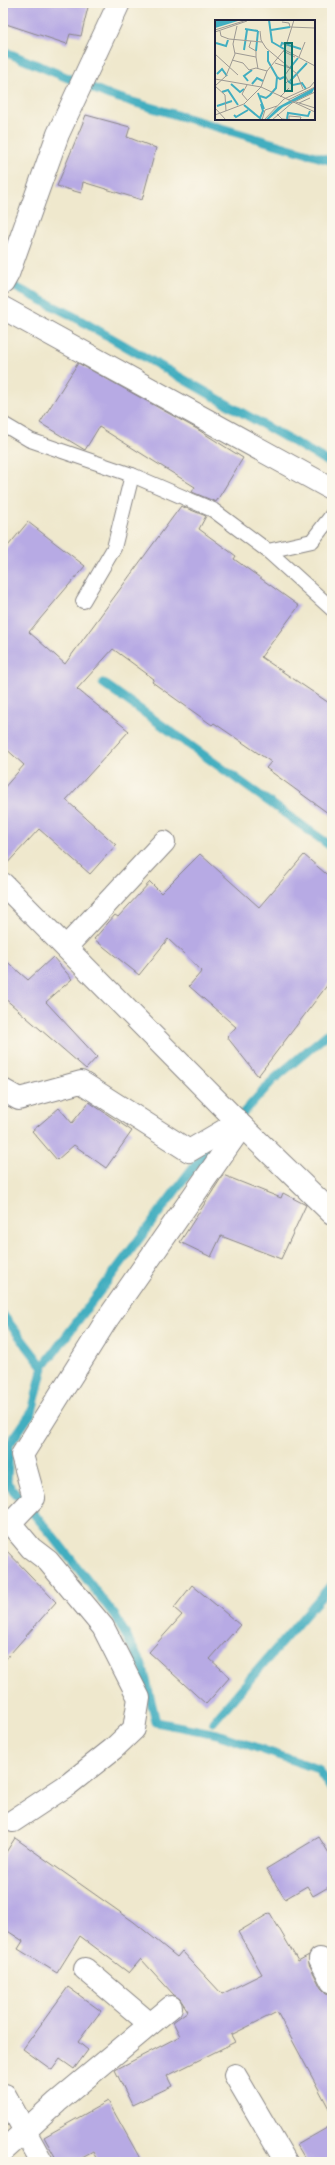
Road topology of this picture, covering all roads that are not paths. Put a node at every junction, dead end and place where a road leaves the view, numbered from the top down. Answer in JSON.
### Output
{"nodes":[{"id":1,"x":119,"y":3,"type":"edge"},
{"id":2,"x":6,"y":278,"type":"edge"},
{"id":3,"x":3,"y":308,"type":"edge"},
{"id":4,"x":3,"y":424,"type":"edge"},
{"id":5,"x":132,"y":475,"type":"junction"},
{"id":6,"x":332,"y":489,"type":"edge"},
{"id":7,"x":332,"y":515,"type":"edge"},
{"id":8,"x":268,"y":551,"type":"junction"},
{"id":9,"x":83,"y":601,"type":"dead end"},
{"id":10,"x":332,"y":609,"type":"edge"},
{"id":11,"x":164,"y":842,"type":"dead end"},
{"id":12,"x":3,"y":884,"type":"edge"},
{"id":13,"x":66,"y":947,"type":"junction"},
{"id":14,"x":3,"y":1090,"type":"edge"},
{"id":15,"x":239,"y":1123,"type":"junction"},
{"id":16,"x":332,"y":1213,"type":"edge"},
{"id":17,"x":6,"y":1519,"type":"edge"},
{"id":18,"x":13,"y":1821,"type":"dead end"},
{"id":19,"x":320,"y":1959,"type":"dead end"},
{"id":20,"x":85,"y":1969,"type":"dead end"},
{"id":21,"x":332,"y":1982,"type":"edge"},
{"id":22,"x":171,"y":2007,"type":"dead end"},
{"id":23,"x":150,"y":2024,"type":"junction"},
{"id":24,"x":235,"y":2075,"type":"dead end"},
{"id":25,"x":5,"y":2094,"type":"dead end"},
{"id":26,"x":25,"y":2131,"type":"junction"},
{"id":27,"x":3,"y":2151,"type":"edge"},
{"id":28,"x":42,"y":2162,"type":"edge"},
{"id":29,"x":286,"y":2162,"type":"edge"}],
"edges":[{"from":1,"to":2,"type":"street"},
{"from":3,"to":6,"type":"street"},
{"from":4,"to":5,"type":"lane"},
{"from":5,"to":8,"type":"lane"},
{"from":5,"to":9,"type":"lane"},
{"from":7,"to":8,"type":"lane"},
{"from":8,"to":10,"type":"lane"},
{"from":11,"to":13,"type":"street"},
{"from":12,"to":13,"type":"street"},
{"from":13,"to":15,"type":"street"},
{"from":14,"to":15,"type":"street"},
{"from":15,"to":16,"type":"street"},
{"from":15,"to":17,"type":"street"},
{"from":17,"to":18,"type":"street"},
{"from":19,"to":21,"type":"street"},
{"from":20,"to":23,"type":"street"},
{"from":22,"to":23,"type":"street"},
{"from":23,"to":26,"type":"street"},
{"from":24,"to":29,"type":"street"},
{"from":25,"to":26,"type":"street"},
{"from":26,"to":27,"type":"street"},
{"from":26,"to":28,"type":"street"}]}
